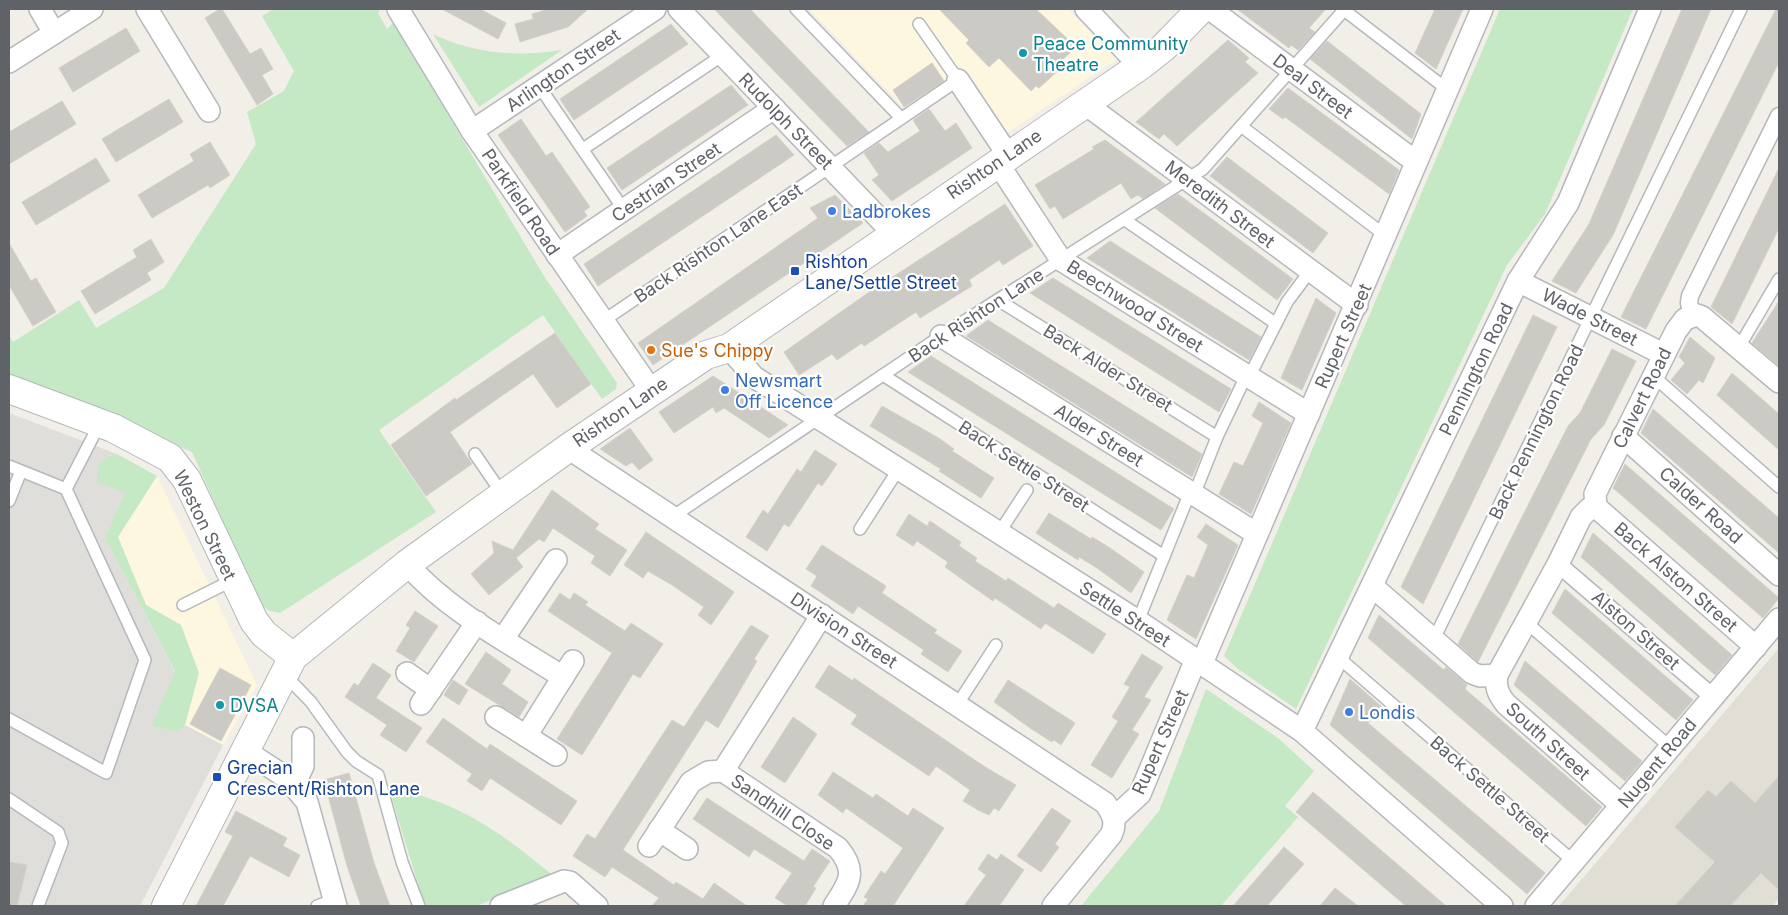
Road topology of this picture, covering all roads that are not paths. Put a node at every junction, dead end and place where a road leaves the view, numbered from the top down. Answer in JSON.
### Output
{"nodes":[{"id":1,"x":40,"y":9,"type":"edge"},
{"id":2,"x":92,"y":9,"type":"edge"},
{"id":3,"x":147,"y":9,"type":"edge"},
{"id":4,"x":398,"y":9,"type":"edge"},
{"id":5,"x":655,"y":9,"type":"edge"},
{"id":6,"x":679,"y":9,"type":"edge"},
{"id":7,"x":796,"y":9,"type":"edge"},
{"id":8,"x":1086,"y":9,"type":"edge"},
{"id":9,"x":1201,"y":9,"type":"edge"},
{"id":10,"x":1210,"y":9,"type":"edge"},
{"id":11,"x":1482,"y":9,"type":"edge"},
{"id":12,"x":1650,"y":9,"type":"edge"},
{"id":13,"x":1741,"y":9,"type":"edge"},
{"id":14,"x":1344,"y":10,"type":"edge"},
{"id":15,"x":919,"y":24,"type":"dead end"},
{"id":16,"x":54,"y":33,"type":"junction"},
{"id":17,"x":723,"y":55,"type":"junction"},
{"id":18,"x":9,"y":62,"type":"edge"},
{"id":19,"x":1140,"y":66,"type":"junction"},
{"id":20,"x":1291,"y":69,"type":"junction"},
{"id":21,"x":958,"y":80,"type":"junction"},
{"id":22,"x":539,"y":86,"type":"junction"},
{"id":23,"x":1448,"y":90,"type":"junction"},
{"id":24,"x":1084,"y":103,"type":"junction"},
{"id":25,"x":774,"y":108,"type":"junction"},
{"id":26,"x":209,"y":112,"type":"dead end"},
{"id":27,"x":1779,"y":116,"type":"edge"},
{"id":28,"x":901,"y":118,"type":"junction"},
{"id":29,"x":1241,"y":126,"type":"junction"},
{"id":30,"x":472,"y":131,"type":"junction"},
{"id":31,"x":583,"y":149,"type":"junction"},
{"id":32,"x":1003,"y":159,"type":"junction"},
{"id":33,"x":1416,"y":162,"type":"junction"},
{"id":34,"x":830,"y":167,"type":"junction"},
{"id":35,"x":1187,"y":180,"type":"junction"},
{"id":36,"x":624,"y":210,"type":"junction"},
{"id":37,"x":1125,"y":220,"type":"junction"},
{"id":38,"x":893,"y":233,"type":"junction"},
{"id":39,"x":1386,"y":236,"type":"junction"},
{"id":40,"x":557,"y":255,"type":"junction"},
{"id":41,"x":1061,"y":260,"type":"junction"},
{"id":42,"x":1310,"y":271,"type":"junction"},
{"id":43,"x":1779,"y":279,"type":"edge"},
{"id":44,"x":1518,"y":281,"type":"junction"},
{"id":45,"x":998,"y":300,"type":"junction"},
{"id":46,"x":1356,"y":305,"type":"junction"},
{"id":47,"x":1692,"y":316,"type":"junction"},
{"id":48,"x":1592,"y":318,"type":"junction"},
{"id":49,"x":603,"y":321,"type":"junction"},
{"id":50,"x":1275,"y":323,"type":"junction"},
{"id":51,"x":941,"y":336,"type":"junction"},
{"id":52,"x":1739,"y":347,"type":"junction"},
{"id":53,"x":729,"y":348,"type":"junction"},
{"id":54,"x":1663,"y":354,"type":"junction"},
{"id":55,"x":883,"y":375,"type":"junction"},
{"id":56,"x":1652,"y":375,"type":"junction"},
{"id":57,"x":1248,"y":376,"type":"junction"},
{"id":58,"x":1779,"y":382,"type":"edge"},
{"id":59,"x":9,"y":389,"type":"edge"},
{"id":60,"x":651,"y":390,"type":"junction"},
{"id":61,"x":1309,"y":414,"type":"junction"},
{"id":62,"x":817,"y":418,"type":"junction"},
{"id":63,"x":100,"y":423,"type":"junction"},
{"id":64,"x":1623,"y":436,"type":"junction"},
{"id":65,"x":1217,"y":437,"type":"junction"},
{"id":66,"x":568,"y":448,"type":"junction"},
{"id":67,"x":475,"y":454,"type":"dead end"},
{"id":68,"x":9,"y":466,"type":"edge"},
{"id":69,"x":898,"y":470,"type":"junction"},
{"id":70,"x":21,"y":471,"type":"junction"},
{"id":71,"x":1779,"y":487,"type":"edge"},
{"id":72,"x":66,"y":489,"type":"junction"},
{"id":73,"x":1027,"y":490,"type":"dead end"},
{"id":74,"x":1192,"y":494,"type":"junction"},
{"id":75,"x":503,"y":495,"type":"junction"},
{"id":76,"x":9,"y":501,"type":"edge"},
{"id":77,"x":1596,"y":507,"type":"junction"},
{"id":78,"x":672,"y":517,"type":"junction"},
{"id":79,"x":860,"y":529,"type":"dead end"},
{"id":80,"x":999,"y":534,"type":"junction"},
{"id":81,"x":1256,"y":534,"type":"junction"},
{"id":82,"x":1164,"y":556,"type":"junction"},
{"id":83,"x":556,"y":560,"type":"dead end"},
{"id":84,"x":407,"y":564,"type":"junction"},
{"id":85,"x":1558,"y":564,"type":"junction"},
{"id":86,"x":1779,"y":575,"type":"edge"},
{"id":87,"x":233,"y":580,"type":"junction"},
{"id":88,"x":1372,"y":586,"type":"junction"},
{"id":89,"x":183,"y":605,"type":"dead end"},
{"id":90,"x":822,"y":616,"type":"junction"},
{"id":91,"x":1779,"y":619,"type":"edge"},
{"id":92,"x":1138,"y":621,"type":"junction"},
{"id":93,"x":477,"y":622,"type":"junction"},
{"id":94,"x":1527,"y":623,"type":"junction"},
{"id":95,"x":503,"y":639,"type":"junction"},
{"id":96,"x":1434,"y":639,"type":"junction"},
{"id":97,"x":996,"y":645,"type":"dead end"},
{"id":98,"x":1756,"y":647,"type":"junction"},
{"id":99,"x":1338,"y":657,"type":"junction"},
{"id":100,"x":1204,"y":664,"type":"junction"},
{"id":101,"x":288,"y":666,"type":"junction"},
{"id":102,"x":407,"y":673,"type":"dead end"},
{"id":103,"x":1498,"y":675,"type":"junction"},
{"id":104,"x":1713,"y":697,"type":"junction"},
{"id":105,"x":957,"y":705,"type":"junction"},
{"id":106,"x":496,"y":717,"type":"dead end"},
{"id":107,"x":9,"y":719,"type":"edge"},
{"id":108,"x":1296,"y":727,"type":"junction"},
{"id":109,"x":526,"y":736,"type":"junction"},
{"id":110,"x":303,"y":738,"type":"dead end"},
{"id":111,"x":1670,"y":747,"type":"junction"},
{"id":112,"x":244,"y":750,"type":"junction"},
{"id":113,"x":556,"y":755,"type":"dead end"},
{"id":114,"x":723,"y":771,"type":"junction"},
{"id":115,"x":294,"y":785,"type":"junction"},
{"id":116,"x":9,"y":799,"type":"edge"},
{"id":117,"x":1621,"y":805,"type":"junction"},
{"id":118,"x":1114,"y":818,"type":"junction"},
{"id":119,"x":687,"y":850,"type":"dead end"},
{"id":120,"x":1573,"y":861,"type":"junction"},
{"id":121,"x":329,"y":904,"type":"edge"},
{"id":122,"x":38,"y":906,"type":"edge"},
{"id":123,"x":166,"y":906,"type":"edge"},
{"id":124,"x":419,"y":906,"type":"edge"},
{"id":125,"x":502,"y":906,"type":"edge"},
{"id":126,"x":597,"y":906,"type":"edge"},
{"id":127,"x":834,"y":906,"type":"edge"},
{"id":128,"x":1054,"y":906,"type":"edge"},
{"id":129,"x":1502,"y":906,"type":"edge"},
{"id":130,"x":1536,"y":906,"type":"edge"}],
"edges":[{"from":1,"to":16,"type":"street"},
{"from":2,"to":16,"type":"street"},
{"from":3,"to":26,"type":"street"},
{"from":4,"to":30,"type":"street","name":"Parkfield Road"},
{"from":5,"to":22,"type":"street","name":"Arlington Street"},
{"from":6,"to":17,"type":"street","name":"Rudolph Street"},
{"from":7,"to":28,"type":"lane"},
{"from":8,"to":19,"type":"street"},
{"from":9,"to":19,"type":"street","name":"Rishton Lane"},
{"from":10,"to":20,"type":"street","name":"Deal Street"},
{"from":11,"to":23,"type":"street","name":"Rupert Street"},
{"from":12,"to":44,"type":"street","name":"Pennington Road"},
{"from":13,"to":48,"type":"lane","name":"Back Pennington Road"},
{"from":14,"to":20,"type":"lane","name":"Back Rishton Lane"},
{"from":14,"to":23,"type":"lane"},
{"from":15,"to":21,"type":"lane"},
{"from":16,"to":18,"type":"street"},
{"from":17,"to":25,"type":"street","name":"Rudolph Street"},
{"from":17,"to":31,"type":"lane"},
{"from":19,"to":24,"type":"street","name":"Rishton Lane"},
{"from":20,"to":29,"type":"lane","name":"Back Rishton Lane"},
{"from":20,"to":33,"type":"street","name":"Deal Street"},
{"from":21,"to":28,"type":"lane","name":"Back Rishton Lane East"},
{"from":21,"to":32,"type":"street","name":"Beechwood Street"},
{"from":22,"to":30,"type":"street","name":"Arlington Street"},
{"from":22,"to":31,"type":"lane"},
{"from":23,"to":33,"type":"street","name":"Rupert Street"},
{"from":24,"to":32,"type":"street","name":"Rishton Lane"},
{"from":24,"to":35,"type":"street","name":"Meredith Street"},
{"from":25,"to":34,"type":"street","name":"Rudolph Street"},
{"from":25,"to":36,"type":"street","name":"Cestrian Street"},
{"from":27,"to":47,"type":"street"},
{"from":28,"to":34,"type":"lane","name":"Back Rishton Lane East"},
{"from":29,"to":35,"type":"lane","name":"Back Rishton Lane"},
{"from":29,"to":39,"type":"lane"},
{"from":30,"to":40,"type":"street","name":"Parkfield Road"},
{"from":31,"to":36,"type":"lane"},
{"from":32,"to":38,"type":"street","name":"Rishton Lane"},
{"from":32,"to":41,"type":"street","name":"Beechwood Street"},
{"from":33,"to":39,"type":"street","name":"Rupert Street"},
{"from":34,"to":38,"type":"street","name":"Rudolph Street"},
{"from":34,"to":49,"type":"lane","name":"Back Rishton Lane East"},
{"from":35,"to":37,"type":"lane","name":"Back Rishton Lane"},
{"from":35,"to":42,"type":"street","name":"Meredith Street"},
{"from":36,"to":40,"type":"street","name":"Cestrian Street"},
{"from":37,"to":41,"type":"lane","name":"Back Rishton Lane"},
{"from":37,"to":50,"type":"lane"},
{"from":38,"to":53,"type":"street","name":"Rishton Lane"},
{"from":39,"to":46,"type":"street","name":"Rupert Street"},
{"from":40,"to":49,"type":"street","name":"Parkfield Road"},
{"from":41,"to":45,"type":"lane","name":"Back Rishton Lane"},
{"from":41,"to":57,"type":"street","name":"Beechwood Street"},
{"from":42,"to":46,"type":"street","name":"Meredith Street"},
{"from":42,"to":50,"type":"lane"},
{"from":43,"to":52,"type":"lane"},
{"from":44,"to":48,"type":"street","name":"Wade Street"},
{"from":44,"to":88,"type":"street","name":"Pennington Road"},
{"from":45,"to":51,"type":"lane","name":"Back Rishton Lane"},
{"from":45,"to":65,"type":"lane","name":"Back Alder Street"},
{"from":46,"to":61,"type":"street","name":"Rupert Street"},
{"from":47,"to":52,"type":"street"},
{"from":47,"to":54,"type":"street","name":"Calvert Road"},
{"from":48,"to":54,"type":"street","name":"Wade Street"},
{"from":48,"to":96,"type":"lane","name":"Back Pennington Road"},
{"from":49,"to":60,"type":"street","name":"Parkfield Road"},
{"from":50,"to":57,"type":"lane"},
{"from":51,"to":55,"type":"lane","name":"Back Rishton Lane"},
{"from":51,"to":74,"type":"street","name":"Alder Street"},
{"from":52,"to":58,"type":"street"},
{"from":53,"to":60,"type":"street","name":"Rishton Lane"},
{"from":53,"to":62,"type":"street","name":"Settle Street"},
{"from":54,"to":56,"type":"street","name":"Calvert Road"},
{"from":55,"to":62,"type":"lane","name":"Back Rishton Lane"},
{"from":55,"to":82,"type":"lane","name":"Back Settle Street"},
{"from":56,"to":64,"type":"street","name":"Calvert Road"},
{"from":56,"to":71,"type":"lane"},
{"from":57,"to":61,"type":"street","name":"Beechwood Street"},
{"from":57,"to":65,"type":"lane"},
{"from":59,"to":63,"type":"street","name":"Weston Street"},
{"from":60,"to":66,"type":"street","name":"Rishton Lane"},
{"from":61,"to":81,"type":"street","name":"Rupert Street"},
{"from":62,"to":69,"type":"street","name":"Settle Street"},
{"from":62,"to":78,"type":"lane","name":"Back Rishton Lane"},
{"from":63,"to":72,"type":"lane"},
{"from":63,"to":87,"type":"street","name":"Weston Street"},
{"from":64,"to":77,"type":"street","name":"Calvert Road"},
{"from":64,"to":86,"type":"street","name":"Calder Road"},
{"from":65,"to":74,"type":"lane"},
{"from":66,"to":75,"type":"street","name":"Rishton Lane"},
{"from":66,"to":78,"type":"street","name":"Division Street"},
{"from":67,"to":75,"type":"lane"},
{"from":68,"to":70,"type":"lane"},
{"from":69,"to":79,"type":"lane"},
{"from":69,"to":80,"type":"street","name":"Settle Street"},
{"from":70,"to":72,"type":"lane"},
{"from":70,"to":76,"type":"lane"},
{"from":72,"to":107,"type":"lane"},
{"from":73,"to":80,"type":"lane"},
{"from":74,"to":81,"type":"street","name":"Alder Street"},
{"from":74,"to":82,"type":"lane"},
{"from":75,"to":84,"type":"street","name":"Rishton Lane"},
{"from":77,"to":85,"type":"street"},
{"from":77,"to":98,"type":"street","name":"Back Alston Street"},
{"from":78,"to":90,"type":"street","name":"Division Street"},
{"from":80,"to":92,"type":"street","name":"Settle Street"},
{"from":81,"to":100,"type":"street","name":"Rupert Street"},
{"from":82,"to":92,"type":"lane"},
{"from":83,"to":95,"type":"street"},
{"from":84,"to":93,"type":"street"},
{"from":84,"to":101,"type":"street","name":"Rishton Lane"},
{"from":85,"to":94,"type":"street"},
{"from":85,"to":104,"type":"street","name":"Alston Street"},
{"from":87,"to":89,"type":"lane"},
{"from":87,"to":101,"type":"street","name":"Weston Street"},
{"from":88,"to":96,"type":"street"},
{"from":88,"to":99,"type":"street","name":"Pennington Road"},
{"from":90,"to":105,"type":"street","name":"Division Street"},
{"from":90,"to":114,"type":"street","name":"Sandhill Close"},
{"from":91,"to":98,"type":"street","name":"Nugent Road"},
{"from":92,"to":100,"type":"street","name":"Settle Street"},
{"from":93,"to":95,"type":"street"},
{"from":93,"to":102,"type":"street"},
{"from":94,"to":103,"type":"street"},
{"from":94,"to":111,"type":"lane"},
{"from":95,"to":109,"type":"street"},
{"from":96,"to":103,"type":"street"},
{"from":97,"to":105,"type":"lane"},
{"from":98,"to":104,"type":"street","name":"Nugent Road"},
{"from":99,"to":108,"type":"street","name":"Pennington Road"},
{"from":99,"to":120,"type":"lane","name":"Back Settle Street"},
{"from":100,"to":108,"type":"street","name":"Settle Street"},
{"from":100,"to":118,"type":"street","name":"Rupert Street"},
{"from":101,"to":112,"type":"street"},
{"from":101,"to":124,"type":"lane"},
{"from":103,"to":117,"type":"street","name":"South Street"},
{"from":104,"to":111,"type":"street","name":"Nugent Road"},
{"from":105,"to":118,"type":"street","name":"Division Street"},
{"from":106,"to":109,"type":"street"},
{"from":108,"to":129,"type":"street","name":"Settle Street"},
{"from":109,"to":113,"type":"street"},
{"from":110,"to":115,"type":"street"},
{"from":111,"to":117,"type":"street","name":"Nugent Road"},
{"from":112,"to":115,"type":"street"},
{"from":112,"to":123,"type":"street"},
{"from":114,"to":119,"type":"street","name":"Sandhill Close"},
{"from":114,"to":127,"type":"street","name":"Sandhill Close"},
{"from":115,"to":121,"type":"street"},
{"from":116,"to":122,"type":"lane"},
{"from":117,"to":120,"type":"street","name":"Nugent Road"},
{"from":118,"to":128,"type":"street"},
{"from":120,"to":130,"type":"street","name":"Nugent Road"},
{"from":125,"to":126,"type":"street"}]}
